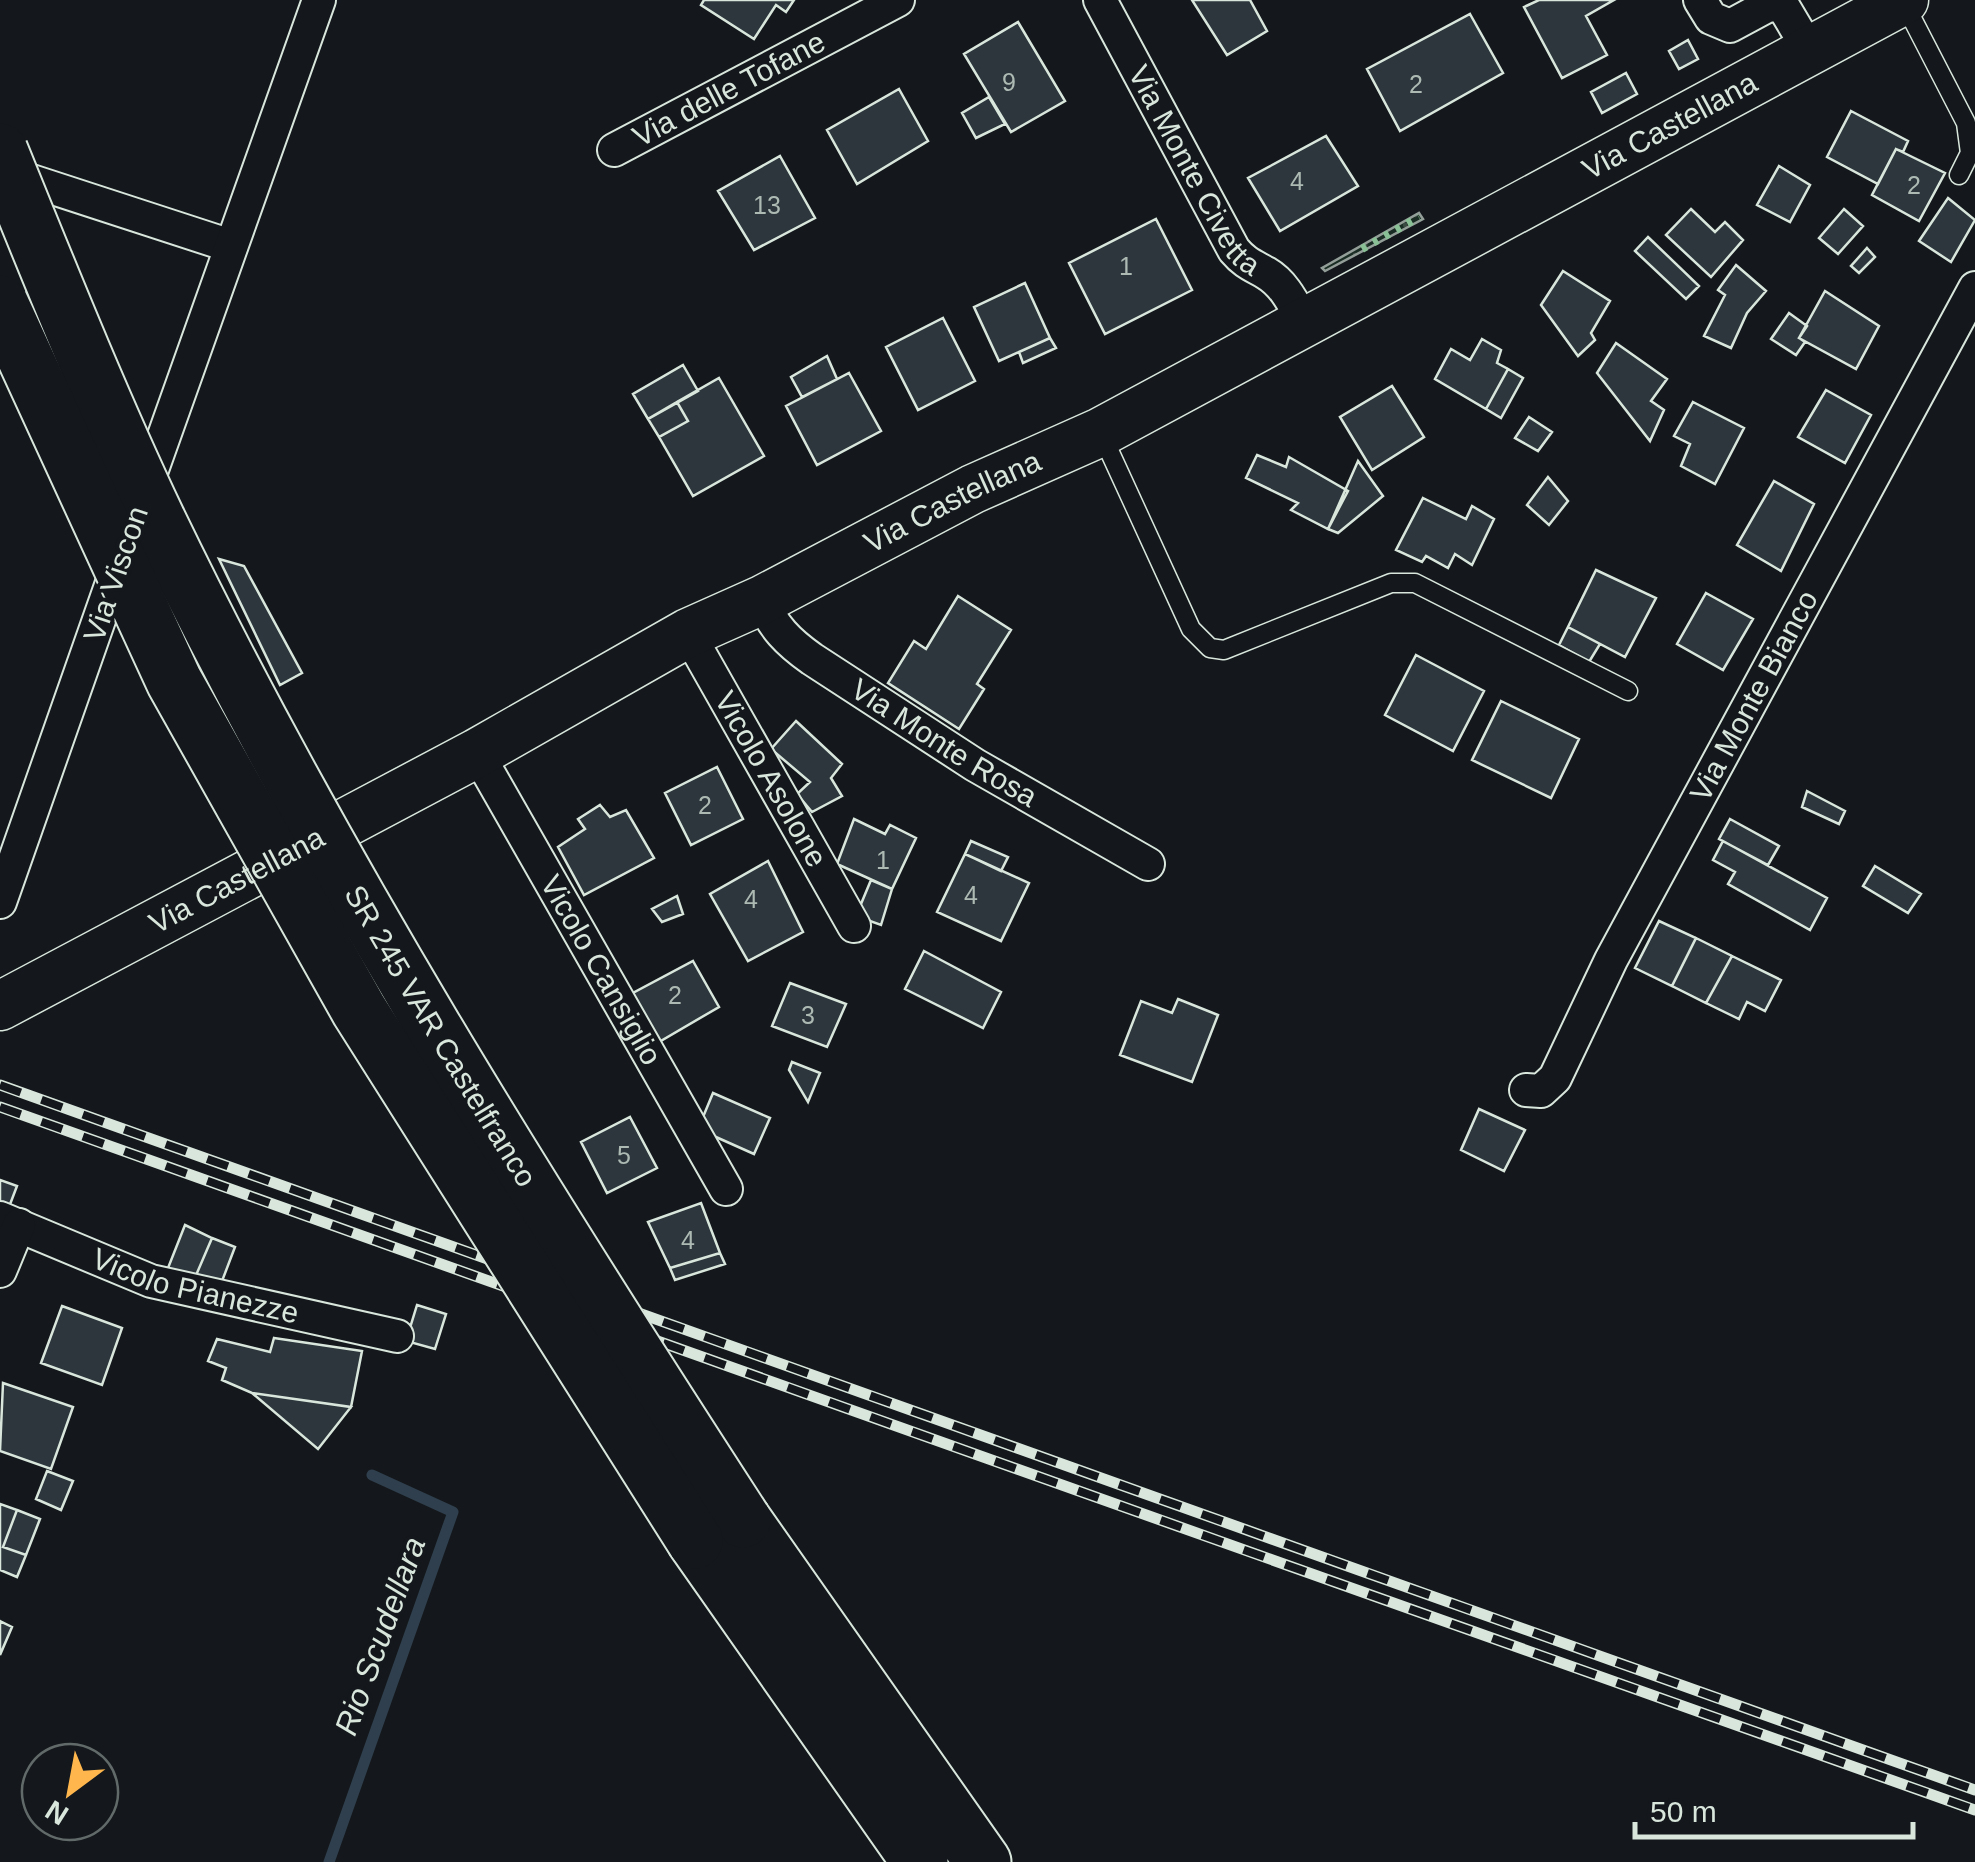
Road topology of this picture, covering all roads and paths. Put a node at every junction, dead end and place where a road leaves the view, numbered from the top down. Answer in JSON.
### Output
{"nodes":[{"id":1,"x":319,"y":0,"type":"edge"},
{"id":2,"x":898,"y":0,"type":"edge"},
{"id":3,"x":1100,"y":0,"type":"edge"},
{"id":4,"x":1700,"y":0,"type":"edge"},
{"id":5,"x":1903,"y":0,"type":"edge"},
{"id":6,"x":1777,"y":2,"type":"edge"},
{"id":7,"x":1809,"y":50,"type":"junction"},
{"id":8,"x":614,"y":150,"type":"dead end"},
{"id":9,"x":0,"y":151,"type":"edge"},
{"id":10,"x":0,"y":170,"type":"edge"},
{"id":11,"x":1959,"y":175,"type":"dead end"},
{"id":12,"x":231,"y":246,"type":"junction"},
{"id":13,"x":1975,"y":288,"type":"edge"},
{"id":14,"x":0,"y":303,"type":"edge"},
{"id":15,"x":1305,"y":324,"type":"junction"},
{"id":16,"x":1101,"y":432,"type":"junction"},
{"id":17,"x":762,"y":600,"type":"junction"},
{"id":18,"x":688,"y":633,"type":"junction"},
{"id":19,"x":1628,"y":691,"type":"dead end"},
{"id":20,"x":477,"y":753,"type":"junction"},
{"id":21,"x":1148,"y":864,"type":"dead end"},
{"id":22,"x":0,"y":902,"type":"edge"},
{"id":23,"x":854,"y":926,"type":"dead end"},
{"id":24,"x":0,"y":1006,"type":"edge"},
{"id":25,"x":1526,"y":1090,"type":"dead end"},
{"id":26,"x":726,"y":1188,"type":"dead end"},
{"id":27,"x":9,"y":1222,"type":"edge"},
{"id":28,"x":0,"y":1271,"type":"edge"},
{"id":29,"x":397,"y":1336,"type":"dead end"},
{"id":30,"x":920,"y":1862,"type":"edge"},
{"id":31,"x":983,"y":1862,"type":"edge"}],
"edges":[{"from":1,"to":12,"type":"street","name":"Via Viscon"},
{"from":2,"to":8,"type":"street","name":"Via delle Tofane"},
{"from":3,"to":15,"type":"street","name":"Via Monte Civetta"},
{"from":4,"to":6,"type":"street"},
{"from":5,"to":7,"type":"street","name":"Via Castellana"},
{"from":5,"to":11,"type":"lane"},
{"from":6,"to":7,"type":"street"},
{"from":7,"to":15,"type":"street","name":"Via Castellana"},
{"from":9,"to":31,"type":"highway","name":"SR 245 VAR Castelfranco","bridge":true},
{"from":10,"to":12,"type":"street"},
{"from":12,"to":22,"type":"street","name":"Via Viscon"},
{"from":13,"to":25,"type":"street","name":"Via Monte Bianco"},
{"from":14,"to":30,"type":"highway","name":"SR 245 VAR Castelfranco","bridge":true},
{"from":15,"to":16,"type":"street","name":"Via Castellana"},
{"from":16,"to":17,"type":"street","name":"Via Castellana"},
{"from":16,"to":19,"type":"lane"},
{"from":17,"to":18,"type":"street","name":"Via Castellana"},
{"from":17,"to":21,"type":"street","name":"Via Monte Rosa"},
{"from":18,"to":20,"type":"street","name":"Via Castellana"},
{"from":18,"to":23,"type":"street","name":"Vicolo Asolone"},
{"from":20,"to":24,"type":"street","name":"Via Castellana"},
{"from":20,"to":26,"type":"street","name":"Vicolo Cansiglio"},
{"from":27,"to":28,"type":"street"},
{"from":27,"to":29,"type":"street","name":"Vicolo Pianezze"}]}
